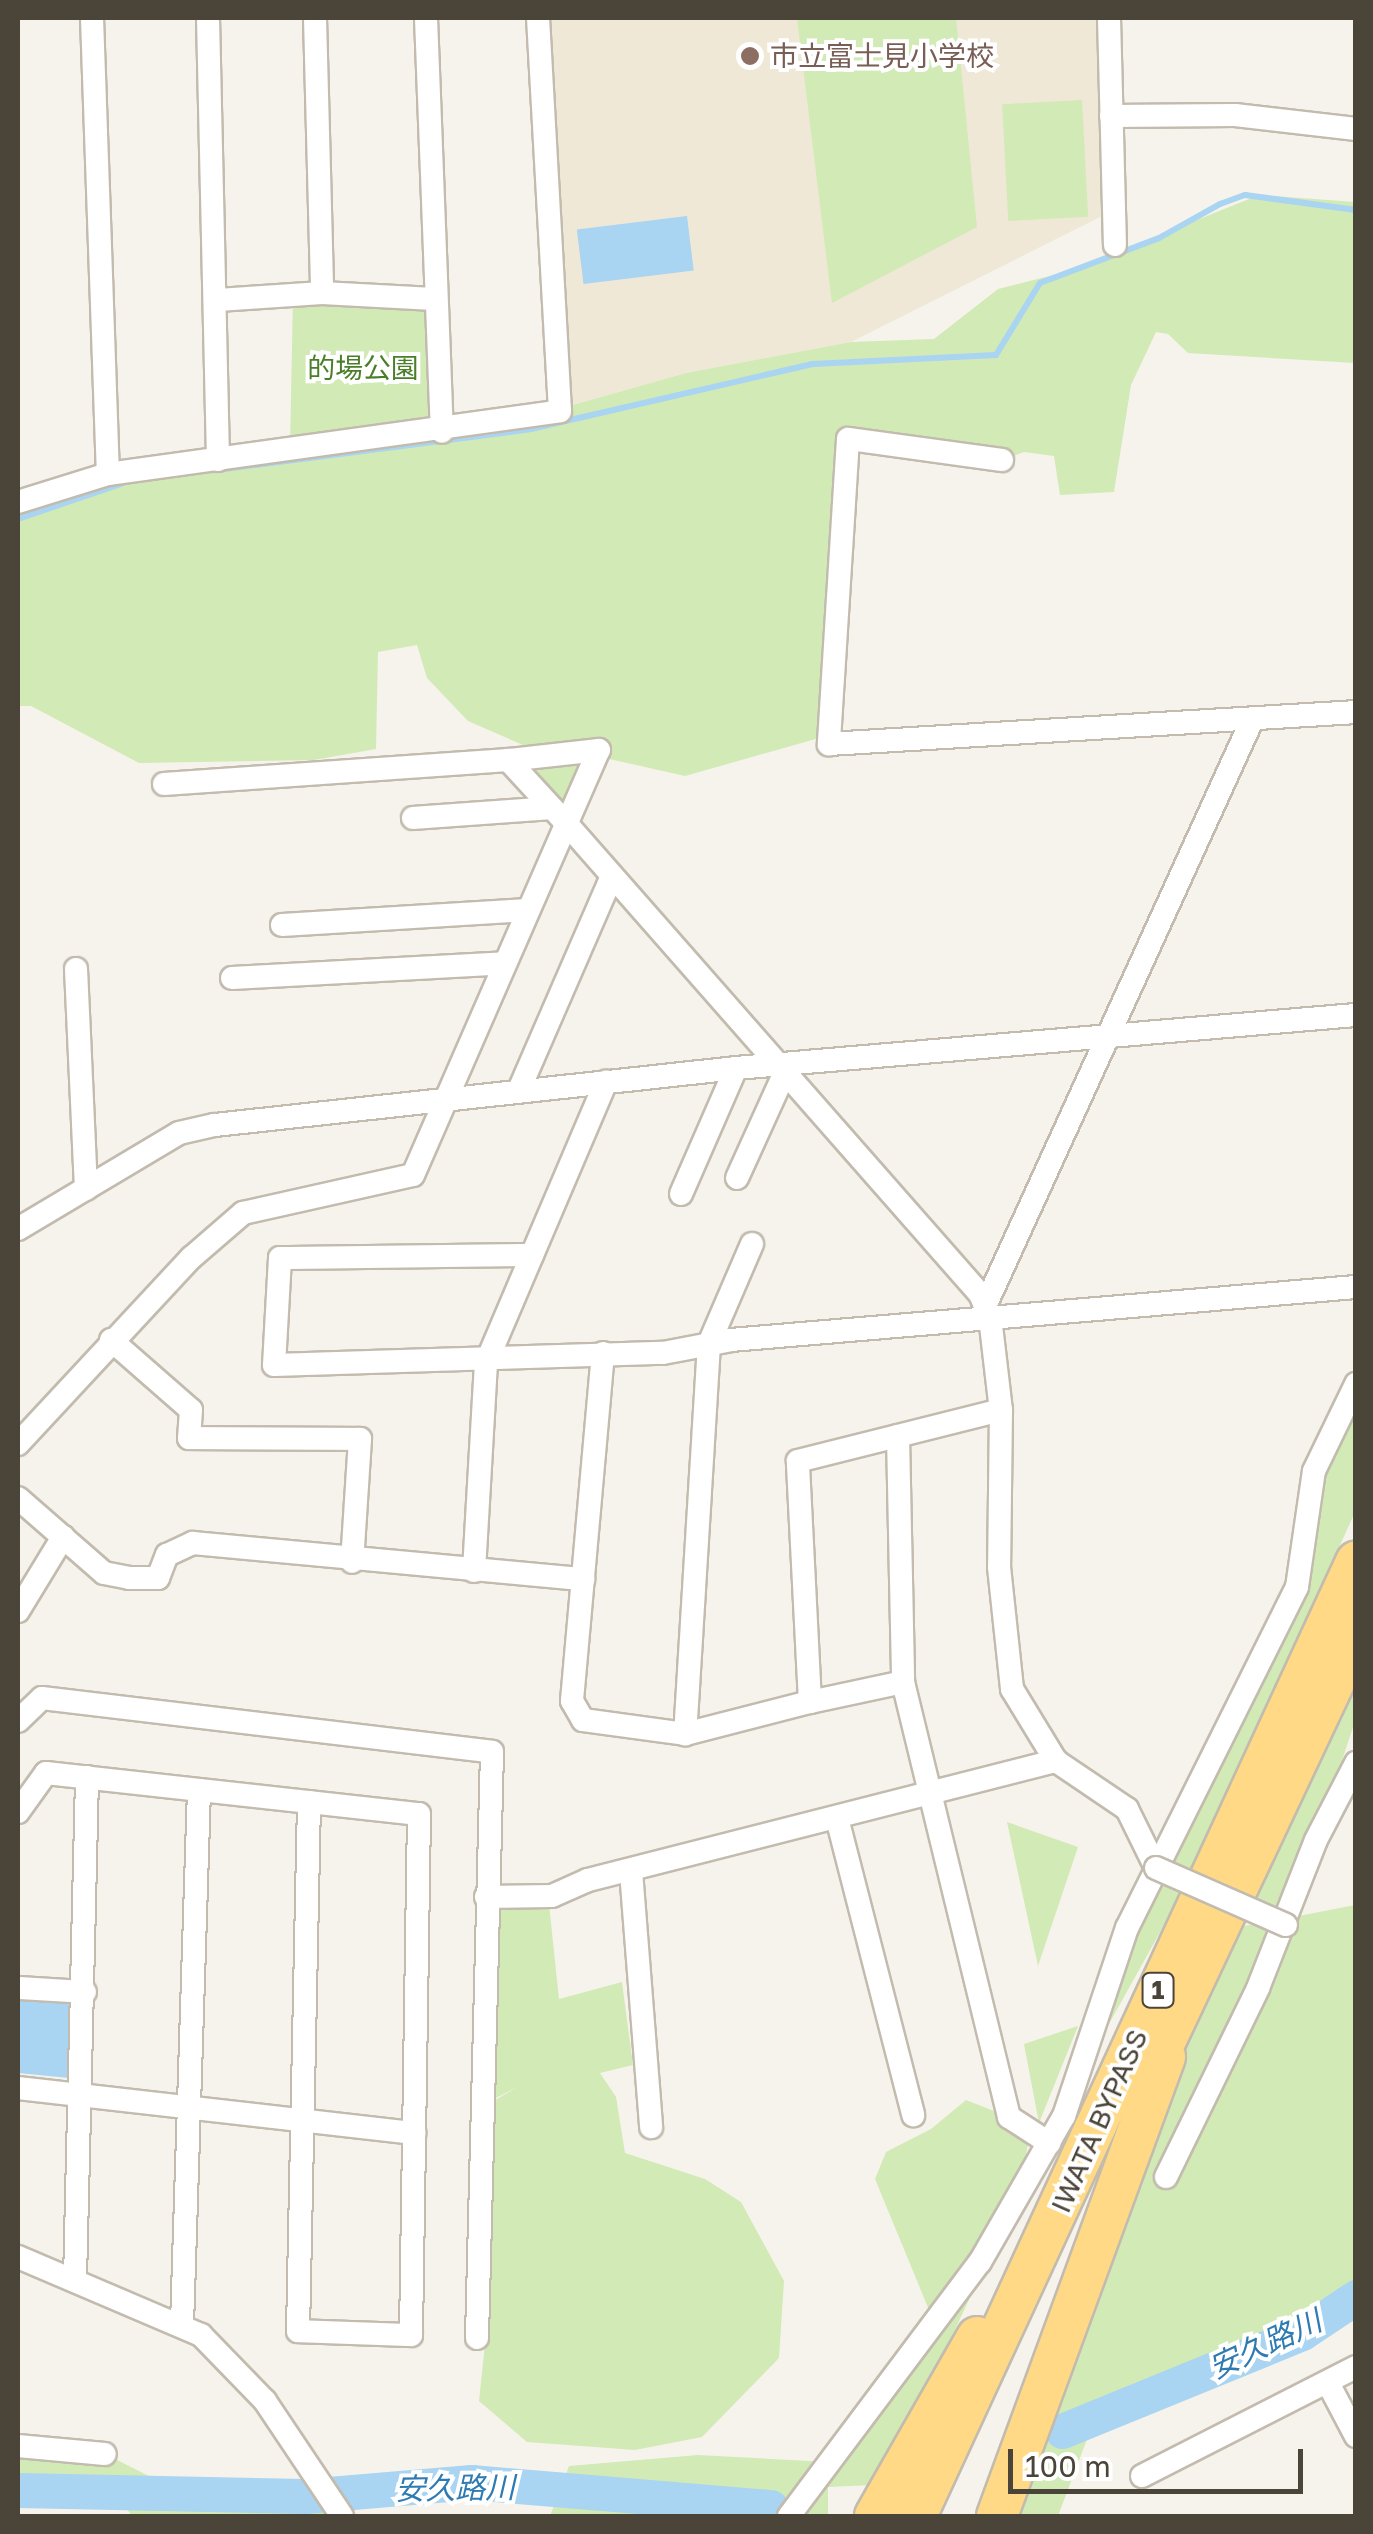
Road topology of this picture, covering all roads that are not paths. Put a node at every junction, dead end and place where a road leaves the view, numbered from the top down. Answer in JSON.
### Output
{"nodes":[{"id":1,"x":92,"y":18,"type":"edge"},
{"id":2,"x":208,"y":18,"type":"edge"},
{"id":3,"x":315,"y":18,"type":"edge"},
{"id":4,"x":426,"y":18,"type":"edge"},
{"id":5,"x":538,"y":18,"type":"edge"},
{"id":6,"x":1109,"y":18,"type":"edge"},
{"id":7,"x":1112,"y":116,"type":"junction"},
{"id":8,"x":1356,"y":129,"type":"edge"},
{"id":9,"x":1115,"y":244,"type":"dead end"},
{"id":10,"x":322,"y":293,"type":"junction"},
{"id":11,"x":218,"y":300,"type":"junction"},
{"id":12,"x":434,"y":300,"type":"junction"},
{"id":13,"x":442,"y":432,"type":"junction"},
{"id":14,"x":218,"y":460,"type":"junction"},
{"id":15,"x":1002,"y":460,"type":"dead end"},
{"id":16,"x":108,"y":474,"type":"junction"},
{"id":17,"x":18,"y":502,"type":"edge"},
{"id":18,"x":1356,"y":712,"type":"edge"},
{"id":19,"x":1252,"y":720,"type":"junction"},
{"id":20,"x":508,"y":760,"type":"junction"},
{"id":21,"x":164,"y":784,"type":"dead end"},
{"id":22,"x":559,"y":815,"type":"junction"},
{"id":23,"x":414,"y":818,"type":"dead end"},
{"id":24,"x":612,"y":876,"type":"junction"},
{"id":25,"x":528,"y":910,"type":"junction"},
{"id":26,"x":282,"y":924,"type":"dead end"},
{"id":27,"x":505,"y":963,"type":"junction"},
{"id":28,"x":76,"y":969,"type":"dead end"},
{"id":29,"x":232,"y":978,"type":"dead end"},
{"id":30,"x":1356,"y":1015,"type":"edge"},
{"id":31,"x":1108,"y":1036,"type":"junction"},
{"id":32,"x":736,"y":1068,"type":"junction"},
{"id":33,"x":782,"y":1068,"type":"junction"},
{"id":34,"x":606,"y":1082,"type":"junction"},
{"id":35,"x":519,"y":1090,"type":"junction"},
{"id":36,"x":447,"y":1098,"type":"junction"},
{"id":37,"x":737,"y":1178,"type":"dead end"},
{"id":38,"x":86,"y":1189,"type":"junction"},
{"id":39,"x":680,"y":1194,"type":"dead end"},
{"id":40,"x":18,"y":1229,"type":"edge"},
{"id":41,"x":752,"y":1244,"type":"dead end"},
{"id":42,"x":532,"y":1255,"type":"junction"},
{"id":43,"x":1356,"y":1287,"type":"edge"},
{"id":44,"x":988,"y":1311,"type":"junction"},
{"id":45,"x":112,"y":1340,"type":"junction"},
{"id":46,"x":709,"y":1344,"type":"junction"},
{"id":47,"x":603,"y":1352,"type":"junction"},
{"id":48,"x":486,"y":1363,"type":"junction"},
{"id":49,"x":1356,"y":1384,"type":"edge"},
{"id":50,"x":1001,"y":1410,"type":"junction"},
{"id":51,"x":898,"y":1436,"type":"junction"},
{"id":52,"x":18,"y":1444,"type":"edge"},
{"id":53,"x":18,"y":1498,"type":"edge"},
{"id":54,"x":62,"y":1537,"type":"junction"},
{"id":55,"x":352,"y":1562,"type":"junction"},
{"id":56,"x":1356,"y":1562,"type":"edge"},
{"id":57,"x":474,"y":1571,"type":"junction"},
{"id":58,"x":583,"y":1579,"type":"junction"},
{"id":59,"x":18,"y":1611,"type":"edge"},
{"id":60,"x":1356,"y":1636,"type":"edge"},
{"id":61,"x":903,"y":1682,"type":"junction"},
{"id":62,"x":810,"y":1702,"type":"junction"},
{"id":63,"x":18,"y":1723,"type":"edge"},
{"id":64,"x":684,"y":1734,"type":"junction"},
{"id":65,"x":1056,"y":1761,"type":"junction"},
{"id":66,"x":1356,"y":1763,"type":"edge"},
{"id":67,"x":87,"y":1777,"type":"junction"},
{"id":68,"x":200,"y":1790,"type":"junction"},
{"id":69,"x":933,"y":1794,"type":"junction"},
{"id":70,"x":309,"y":1802,"type":"junction"},
{"id":71,"x":18,"y":1812,"type":"edge"},
{"id":72,"x":837,"y":1818,"type":"junction"},
{"id":73,"x":1156,"y":1868,"type":"junction"},
{"id":74,"x":630,"y":1871,"type":"junction"},
{"id":75,"x":486,"y":1897,"type":"junction"},
{"id":76,"x":1286,"y":1924,"type":"junction"},
{"id":77,"x":1175,"y":1986,"type":"junction"},
{"id":78,"x":18,"y":1988,"type":"edge"},
{"id":79,"x":85,"y":1992,"type":"junction"},
{"id":80,"x":18,"y":2088,"type":"edge"},
{"id":81,"x":81,"y":2096,"type":"junction"},
{"id":82,"x":194,"y":2110,"type":"junction"},
{"id":83,"x":913,"y":2115,"type":"dead end"},
{"id":84,"x":302,"y":2122,"type":"junction"},
{"id":85,"x":651,"y":2127,"type":"dead end"},
{"id":86,"x":414,"y":2133,"type":"junction"},
{"id":87,"x":1049,"y":2143,"type":"junction"},
{"id":88,"x":1166,"y":2177,"type":"dead end"},
{"id":89,"x":18,"y":2257,"type":"edge"},
{"id":90,"x":75,"y":2280,"type":"junction"},
{"id":91,"x":182,"y":2326,"type":"junction"},
{"id":92,"x":476,"y":2338,"type":"dead end"},
{"id":93,"x":1356,"y":2368,"type":"edge"},
{"id":94,"x":1328,"y":2384,"type":"junction"},
{"id":95,"x":1356,"y":2436,"type":"edge"},
{"id":96,"x":18,"y":2446,"type":"edge"},
{"id":97,"x":105,"y":2454,"type":"dead end"},
{"id":98,"x":1142,"y":2476,"type":"dead end"},
{"id":99,"x":933,"y":2512,"type":"edge"},
{"id":100,"x":342,"y":2516,"type":"edge"},
{"id":101,"x":789,"y":2516,"type":"edge"},
{"id":102,"x":876,"y":2516,"type":"edge"},
{"id":103,"x":997,"y":2516,"type":"edge"}],
"edges":[{"from":1,"to":16,"type":"street"},
{"from":2,"to":11,"type":"street"},
{"from":3,"to":10,"type":"street"},
{"from":4,"to":12,"type":"street"},
{"from":5,"to":13,"type":"street"},
{"from":6,"to":7,"type":"street"},
{"from":7,"to":8,"type":"street"},
{"from":7,"to":9,"type":"street"},
{"from":10,"to":11,"type":"street"},
{"from":10,"to":12,"type":"street"},
{"from":11,"to":14,"type":"street"},
{"from":12,"to":13,"type":"street"},
{"from":13,"to":14,"type":"street"},
{"from":14,"to":16,"type":"street"},
{"from":15,"to":19,"type":"street"},
{"from":16,"to":17,"type":"street"},
{"from":18,"to":19,"type":"street"},
{"from":19,"to":31,"type":"street"},
{"from":20,"to":21,"type":"street"},
{"from":20,"to":22,"type":"street"},
{"from":20,"to":22,"type":"street"},
{"from":22,"to":23,"type":"street"},
{"from":22,"to":24,"type":"street"},
{"from":22,"to":25,"type":"street"},
{"from":24,"to":33,"type":"street"},
{"from":24,"to":35,"type":"street"},
{"from":25,"to":26,"type":"street"},
{"from":25,"to":27,"type":"street"},
{"from":27,"to":29,"type":"street"},
{"from":27,"to":36,"type":"street"},
{"from":28,"to":38,"type":"street"},
{"from":30,"to":31,"type":"street"},
{"from":31,"to":33,"type":"street"},
{"from":31,"to":44,"type":"street"},
{"from":32,"to":33,"type":"street"},
{"from":32,"to":34,"type":"street"},
{"from":32,"to":39,"type":"street"},
{"from":33,"to":37,"type":"street"},
{"from":33,"to":44,"type":"street"},
{"from":34,"to":35,"type":"street"},
{"from":34,"to":42,"type":"street"},
{"from":35,"to":36,"type":"street"},
{"from":36,"to":38,"type":"street"},
{"from":36,"to":45,"type":"street"},
{"from":38,"to":40,"type":"street"},
{"from":41,"to":46,"type":"street"},
{"from":42,"to":48,"type":"street"},
{"from":42,"to":48,"type":"street"},
{"from":43,"to":44,"type":"street"},
{"from":44,"to":46,"type":"street"},
{"from":44,"to":50,"type":"street"},
{"from":45,"to":52,"type":"street"},
{"from":45,"to":55,"type":"street"},
{"from":46,"to":47,"type":"street"},
{"from":46,"to":64,"type":"street"},
{"from":47,"to":48,"type":"street"},
{"from":47,"to":58,"type":"street"},
{"from":48,"to":57,"type":"street"},
{"from":49,"to":73,"type":"street"},
{"from":50,"to":51,"type":"street"},
{"from":50,"to":65,"type":"street"},
{"from":51,"to":61,"type":"street"},
{"from":51,"to":62,"type":"street"},
{"from":53,"to":54,"type":"street"},
{"from":54,"to":55,"type":"street"},
{"from":54,"to":59,"type":"street"},
{"from":55,"to":57,"type":"street"},
{"from":56,"to":77,"type":"highway","name":"IWATA BYPASS","number":"1"},
{"from":57,"to":58,"type":"street"},
{"from":58,"to":64,"type":"street"},
{"from":60,"to":77,"type":"highway","name":"IWATA BYPASS","number":"1"},
{"from":61,"to":62,"type":"street"},
{"from":61,"to":69,"type":"street"},
{"from":62,"to":64,"type":"street"},
{"from":63,"to":75,"type":"street"},
{"from":65,"to":69,"type":"street"},
{"from":65,"to":73,"type":"street"},
{"from":66,"to":76,"type":"street"},
{"from":67,"to":68,"type":"street"},
{"from":67,"to":71,"type":"street"},
{"from":67,"to":79,"type":"street"},
{"from":68,"to":70,"type":"street"},
{"from":68,"to":82,"type":"street"},
{"from":69,"to":72,"type":"street"},
{"from":69,"to":87,"type":"street"},
{"from":70,"to":84,"type":"street"},
{"from":70,"to":86,"type":"street"},
{"from":72,"to":74,"type":"street"},
{"from":72,"to":83,"type":"street"},
{"from":73,"to":76,"type":"street","bridge":true},
{"from":73,"to":87,"type":"street"},
{"from":74,"to":75,"type":"street"},
{"from":74,"to":85,"type":"street"},
{"from":75,"to":92,"type":"street"},
{"from":76,"to":88,"type":"street"},
{"from":77,"to":99,"type":"highway","name":"IWATA BYPASS","number":"1"},
{"from":77,"to":102,"type":"highway"},
{"from":77,"to":103,"type":"highway","number":"1"},
{"from":78,"to":79,"type":"street"},
{"from":79,"to":81,"type":"street"},
{"from":80,"to":81,"type":"street"},
{"from":81,"to":82,"type":"street"},
{"from":81,"to":90,"type":"street"},
{"from":82,"to":84,"type":"street"},
{"from":82,"to":91,"type":"street"},
{"from":84,"to":86,"type":"street"},
{"from":84,"to":86,"type":"street"},
{"from":87,"to":101,"type":"street"},
{"from":89,"to":90,"type":"street"},
{"from":90,"to":91,"type":"street"},
{"from":91,"to":100,"type":"street"},
{"from":93,"to":94,"type":"street"},
{"from":94,"to":95,"type":"street"},
{"from":94,"to":98,"type":"street"},
{"from":96,"to":97,"type":"street"}]}
